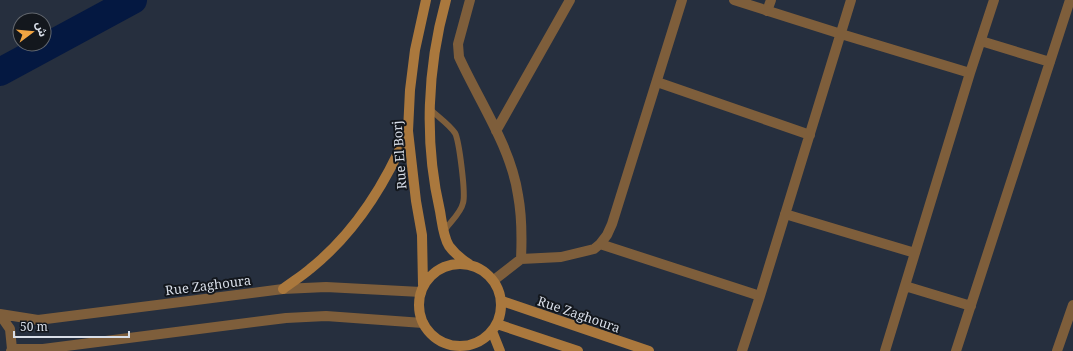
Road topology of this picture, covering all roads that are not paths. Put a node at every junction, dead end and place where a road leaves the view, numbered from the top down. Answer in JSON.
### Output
{"nodes":[{"id":1,"x":426,"y":0,"type":"edge"},
{"id":2,"x":446,"y":0,"type":"edge"},
{"id":3,"x":470,"y":0,"type":"edge"},
{"id":4,"x":570,"y":0,"type":"edge"},
{"id":5,"x":682,"y":0,"type":"edge"},
{"id":6,"x":734,"y":0,"type":"edge"},
{"id":7,"x":771,"y":0,"type":"edge"},
{"id":8,"x":851,"y":0,"type":"edge"},
{"id":9,"x":994,"y":0,"type":"edge"},
{"id":10,"x":1070,"y":0,"type":"edge"},
{"id":11,"x":767,"y":11,"type":"junction"},
{"id":12,"x":841,"y":34,"type":"junction"},
{"id":13,"x":981,"y":41,"type":"junction"},
{"id":14,"x":1050,"y":62,"type":"junction"},
{"id":15,"x":970,"y":73,"type":"junction"},
{"id":16,"x":657,"y":82,"type":"junction"},
{"id":17,"x":430,"y":109,"type":"junction"},
{"id":18,"x":408,"y":131,"type":"junction"},
{"id":19,"x":496,"y":131,"type":"junction"},
{"id":20,"x":810,"y":135,"type":"junction"},
{"id":21,"x":785,"y":214,"type":"junction"},
{"id":22,"x":444,"y":231,"type":"junction"},
{"id":23,"x":600,"y":244,"type":"junction"},
{"id":24,"x":915,"y":253,"type":"junction"},
{"id":25,"x":521,"y":259,"type":"junction"},
{"id":26,"x":469,"y":264,"type":"junction"},
{"id":27,"x":494,"y":280,"type":"junction"},
{"id":28,"x":905,"y":286,"type":"junction"},
{"id":29,"x":283,"y":289,"type":"junction"},
{"id":30,"x":422,"y":289,"type":"junction"},
{"id":31,"x":760,"y":296,"type":"junction"},
{"id":32,"x":502,"y":302,"type":"junction"},
{"id":33,"x":1073,"y":305,"type":"edge"},
{"id":34,"x":971,"y":306,"type":"junction"},
{"id":35,"x":0,"y":314,"type":"edge"},
{"id":36,"x":423,"y":322,"type":"junction"},
{"id":37,"x":495,"y":327,"type":"junction"},
{"id":38,"x":456,"y":348,"type":"edge"},
{"id":39,"x":12,"y":350,"type":"edge"},
{"id":40,"x":500,"y":351,"type":"edge"},
{"id":41,"x":578,"y":351,"type":"edge"},
{"id":42,"x":648,"y":351,"type":"edge"},
{"id":43,"x":742,"y":351,"type":"edge"},
{"id":44,"x":885,"y":351,"type":"edge"},
{"id":45,"x":956,"y":351,"type":"edge"},
{"id":46,"x":1057,"y":351,"type":"edge"}],
"edges":[{"from":1,"to":18,"type":"main road","name":"Rue El Borj"},
{"from":2,"to":17,"type":"main road"},
{"from":3,"to":19,"type":"street"},
{"from":4,"to":19,"type":"street"},
{"from":5,"to":16,"type":"street"},
{"from":6,"to":11,"type":"street"},
{"from":7,"to":11,"type":"street"},
{"from":8,"to":12,"type":"street"},
{"from":9,"to":13,"type":"street"},
{"from":10,"to":14,"type":"street"},
{"from":11,"to":12,"type":"street"},
{"from":12,"to":15,"type":"street"},
{"from":12,"to":20,"type":"street"},
{"from":13,"to":14,"type":"street"},
{"from":13,"to":15,"type":"street"},
{"from":14,"to":34,"type":"street"},
{"from":15,"to":24,"type":"street"},
{"from":16,"to":20,"type":"street"},
{"from":16,"to":23,"type":"street"},
{"from":17,"to":22,"type":"main road"},
{"from":17,"to":22,"type":"lane"},
{"from":18,"to":29,"type":"main road"},
{"from":18,"to":30,"type":"main road","name":"Rue El Borj"},
{"from":19,"to":25,"type":"street"},
{"from":20,"to":21,"type":"street"},
{"from":21,"to":24,"type":"street"},
{"from":21,"to":31,"type":"street"},
{"from":22,"to":26,"type":"main road"},
{"from":23,"to":25,"type":"street"},
{"from":23,"to":31,"type":"street"},
{"from":24,"to":28,"type":"street"},
{"from":25,"to":27,"type":"street"},
{"from":26,"to":27,"type":"main road"},
{"from":26,"to":30,"type":"main road"},
{"from":27,"to":32,"type":"main road"},
{"from":28,"to":34,"type":"street"},
{"from":28,"to":44,"type":"street"},
{"from":29,"to":30,"type":"street","name":"Rue Zaghoura"},
{"from":29,"to":35,"type":"street","name":"Rue Zaghoura"},
{"from":30,"to":36,"type":"main road"},
{"from":31,"to":43,"type":"street"},
{"from":32,"to":37,"type":"main road"},
{"from":32,"to":42,"type":"main road","name":"Rue Zaghoura"},
{"from":33,"to":46,"type":"street"},
{"from":34,"to":45,"type":"street"},
{"from":35,"to":39,"type":"street","name":"Rue Zaghoura"},
{"from":36,"to":38,"type":"main road"},
{"from":36,"to":39,"type":"street","name":"Rue Zaghoura"},
{"from":37,"to":38,"type":"main road"},
{"from":37,"to":40,"type":"main road"},
{"from":37,"to":41,"type":"main road"}]}
